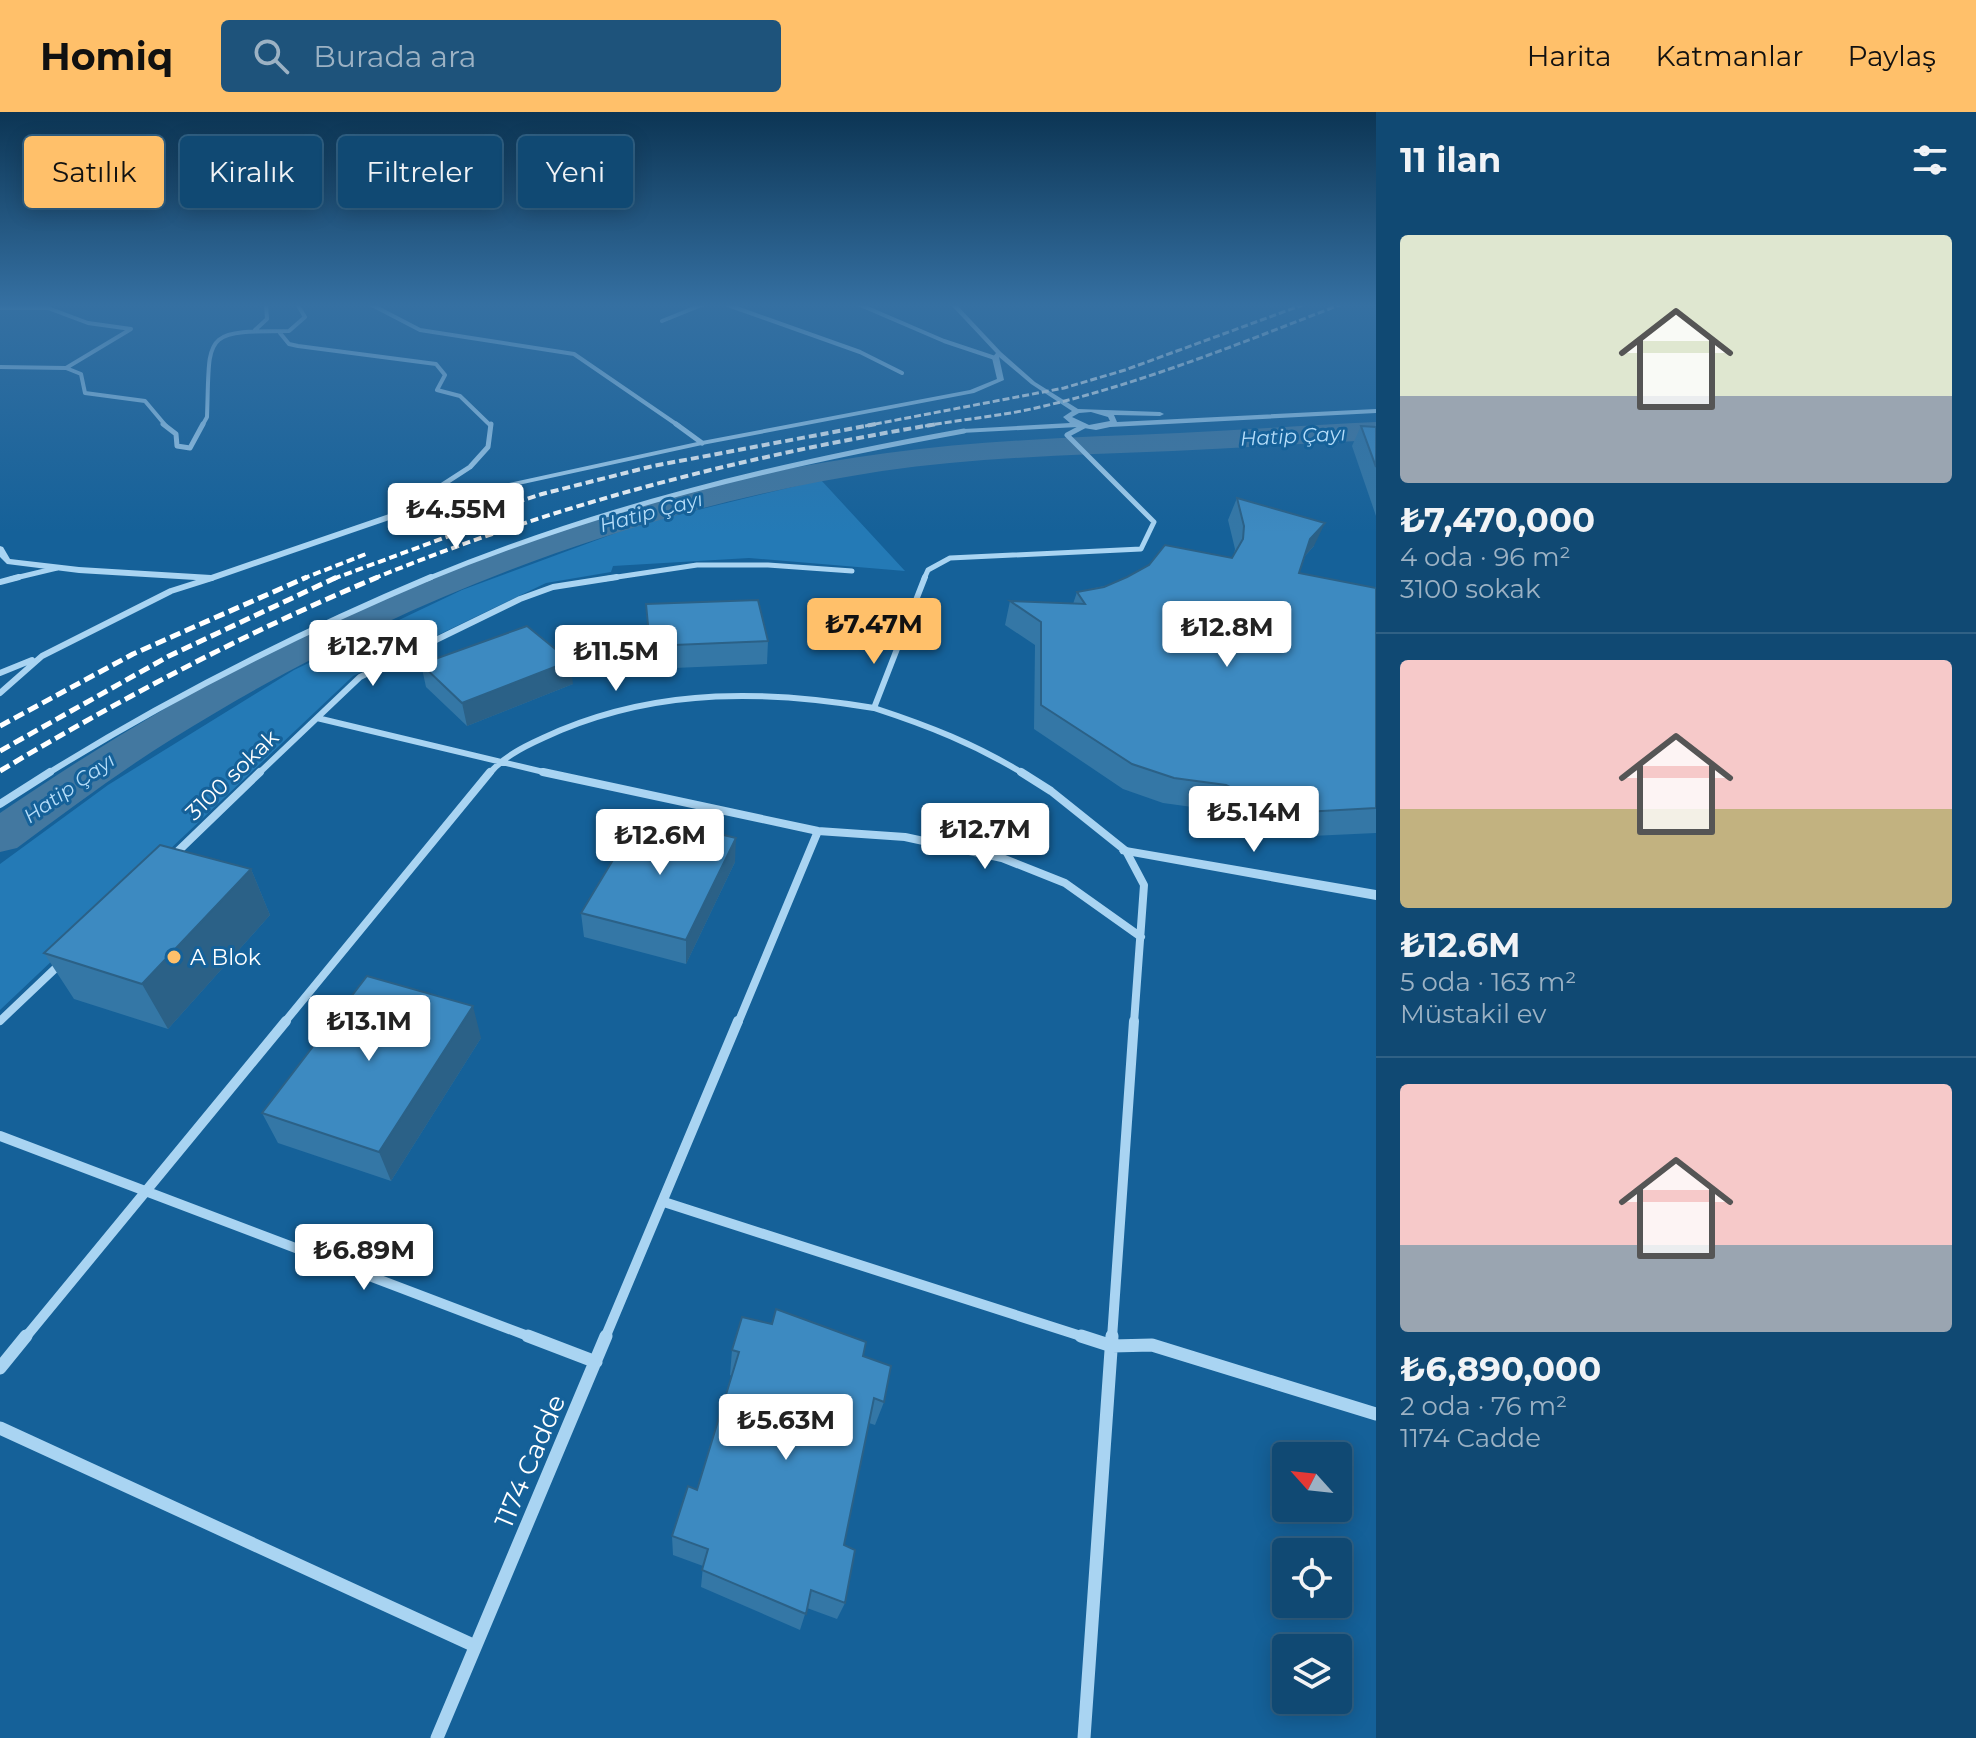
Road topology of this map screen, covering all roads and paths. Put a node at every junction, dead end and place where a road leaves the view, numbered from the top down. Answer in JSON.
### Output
{"nodes":[{"id":1,"x":82,"y":380,"type":"edge"},
{"id":2,"x":208,"y":380,"type":"edge"},
{"id":3,"x":442,"y":380,"type":"edge"},
{"id":4,"x":610,"y":380,"type":"edge"},
{"id":5,"x":1001,"y":380,"type":"edge"},
{"id":6,"x":1029,"y":380,"type":"edge"},
{"id":7,"x":1077,"y":411,"type":"junction"},
{"id":8,"x":1376,"y":411,"type":"edge"},
{"id":9,"x":1099,"y":412,"type":"junction"},
{"id":10,"x":1068,"y":414,"type":"junction"},
{"id":11,"x":1217,"y":418,"type":"junction"},
{"id":12,"x":1081,"y":425,"type":"junction"},
{"id":13,"x":1111,"y":425,"type":"junction"},
{"id":14,"x":964,"y":431,"type":"junction"},
{"id":15,"x":702,"y":443,"type":"junction"},
{"id":16,"x":395,"y":515,"type":"junction"},
{"id":17,"x":0,"y":549,"type":"edge"},
{"id":18,"x":58,"y":567,"type":"junction"},
{"id":19,"x":852,"y":571,"type":"dead end"},
{"id":20,"x":212,"y":578,"type":"junction"},
{"id":21,"x":0,"y":582,"type":"edge"},
{"id":22,"x":42,"y":656,"type":"junction"},
{"id":23,"x":0,"y":673,"type":"edge"},
{"id":24,"x":0,"y":693,"type":"edge"},
{"id":25,"x":874,"y":708,"type":"junction"},
{"id":26,"x":317,"y":718,"type":"junction"},
{"id":27,"x":498,"y":763,"type":"junction"},
{"id":28,"x":0,"y":804,"type":"edge"},
{"id":29,"x":818,"y":831,"type":"junction"},
{"id":30,"x":1126,"y":851,"type":"junction"},
{"id":31,"x":168,"y":861,"type":"edge"},
{"id":32,"x":1376,"y":895,"type":"edge"},
{"id":33,"x":1141,"y":937,"type":"junction"},
{"id":34,"x":67,"y":957,"type":"edge"},
{"id":35,"x":0,"y":1021,"type":"edge"},
{"id":36,"x":0,"y":1136,"type":"edge"},
{"id":37,"x":145,"y":1190,"type":"junction"},
{"id":38,"x":664,"y":1202,"type":"junction"},
{"id":39,"x":1112,"y":1346,"type":"junction"},
{"id":40,"x":596,"y":1362,"type":"junction"},
{"id":41,"x":0,"y":1368,"type":"edge"},
{"id":42,"x":1376,"y":1414,"type":"edge"},
{"id":43,"x":0,"y":1428,"type":"edge"},
{"id":44,"x":475,"y":1646,"type":"junction"},
{"id":45,"x":437,"y":1738,"type":"edge"},
{"id":46,"x":1084,"y":1738,"type":"edge"}],
"edges":[{"from":1,"to":2,"type":"street"},
{"from":3,"to":16,"type":"street"},
{"from":4,"to":15,"type":"street"},
{"from":5,"to":15,"type":"street"},
{"from":6,"to":7,"type":"street"},
{"from":7,"to":9,"type":"street"},
{"from":7,"to":10,"type":"street"},
{"from":8,"to":11,"type":"street"},
{"from":9,"to":11,"type":"street"},
{"from":9,"to":13,"type":"street"},
{"from":10,"to":12,"type":"street"},
{"from":10,"to":14,"type":"street"},
{"from":11,"to":13,"type":"street"},
{"from":12,"to":13,"type":"street"},
{"from":12,"to":14,"type":"street"},
{"from":12,"to":25,"type":"street"},
{"from":14,"to":28,"type":"street"},
{"from":15,"to":16,"type":"street"},
{"from":16,"to":20,"type":"street"},
{"from":17,"to":18,"type":"street"},
{"from":18,"to":20,"type":"street"},
{"from":18,"to":21,"type":"street"},
{"from":19,"to":26,"type":"street","name":"3100 sokak"},
{"from":20,"to":22,"type":"street"},
{"from":22,"to":23,"type":"street"},
{"from":22,"to":24,"type":"street"},
{"from":25,"to":27,"type":"street"},
{"from":25,"to":30,"type":"street"},
{"from":26,"to":27,"type":"street"},
{"from":26,"to":31,"type":"street","name":"3100 sokak"},
{"from":27,"to":29,"type":"street"},
{"from":27,"to":37,"type":"street"},
{"from":29,"to":33,"type":"street"},
{"from":29,"to":38,"type":"street","name":"1174 Cadde"},
{"from":30,"to":32,"type":"street"},
{"from":30,"to":33,"type":"street"},
{"from":33,"to":39,"type":"street"},
{"from":34,"to":35,"type":"street"},
{"from":36,"to":37,"type":"street"},
{"from":37,"to":40,"type":"street"},
{"from":37,"to":41,"type":"street"},
{"from":38,"to":39,"type":"street"},
{"from":38,"to":40,"type":"street","name":"1174 Cadde"},
{"from":39,"to":42,"type":"street"},
{"from":39,"to":46,"type":"street"},
{"from":40,"to":44,"type":"street","name":"1174 Cadde"},
{"from":43,"to":44,"type":"street"},
{"from":44,"to":45,"type":"street","name":"1174 Cadde"}]}
